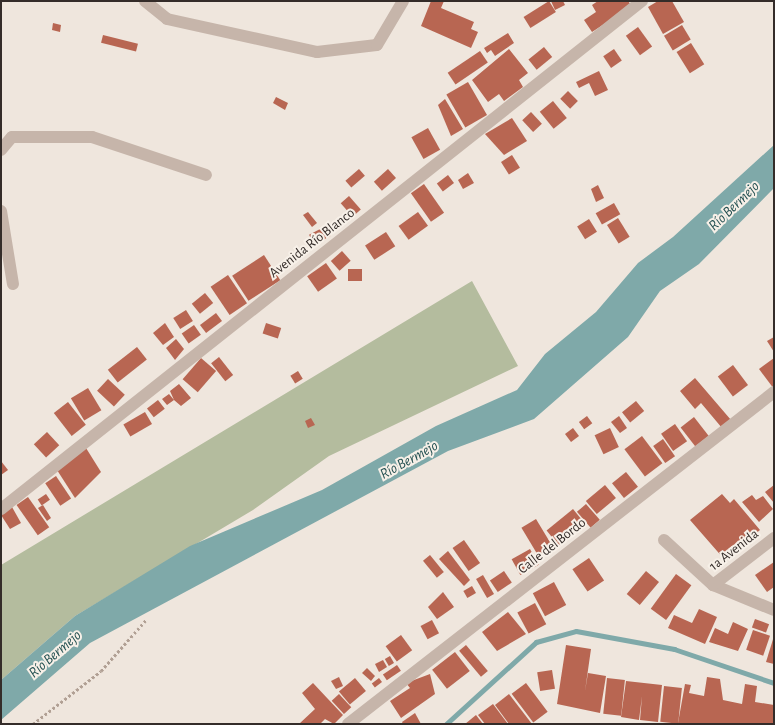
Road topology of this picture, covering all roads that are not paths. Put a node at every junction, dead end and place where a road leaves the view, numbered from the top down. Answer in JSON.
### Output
{"nodes":[{"id":1,"x":145,"y":1,"type":"edge"},
{"id":2,"x":404,"y":1,"type":"edge"},
{"id":3,"x":642,"y":1,"type":"edge"},
{"id":4,"x":1,"y":150,"type":"edge"},
{"id":5,"x":206,"y":176,"type":"dead end"},
{"id":6,"x":1,"y":211,"type":"edge"},
{"id":7,"x":13,"y":284,"type":"dead end"},
{"id":8,"x":774,"y":392,"type":"edge"},
{"id":9,"x":1,"y":509,"type":"edge"},
{"id":10,"x":774,"y":538,"type":"edge"},
{"id":11,"x":664,"y":540,"type":"dead end"},
{"id":12,"x":713,"y":585,"type":"junction"},
{"id":13,"x":774,"y":610,"type":"edge"},
{"id":14,"x":348,"y":724,"type":"edge"}],
"edges":[{"from":1,"to":2,"type":"street"},
{"from":3,"to":9,"type":"street","name":"Avenida Río Blanco"},
{"from":4,"to":5,"type":"street"},
{"from":6,"to":7,"type":"street"},
{"from":8,"to":14,"type":"street","name":"Calle del Bordo"},
{"from":10,"to":12,"type":"street","name":"1a Avenida"},
{"from":11,"to":12,"type":"street"},
{"from":12,"to":13,"type":"street"}]}
